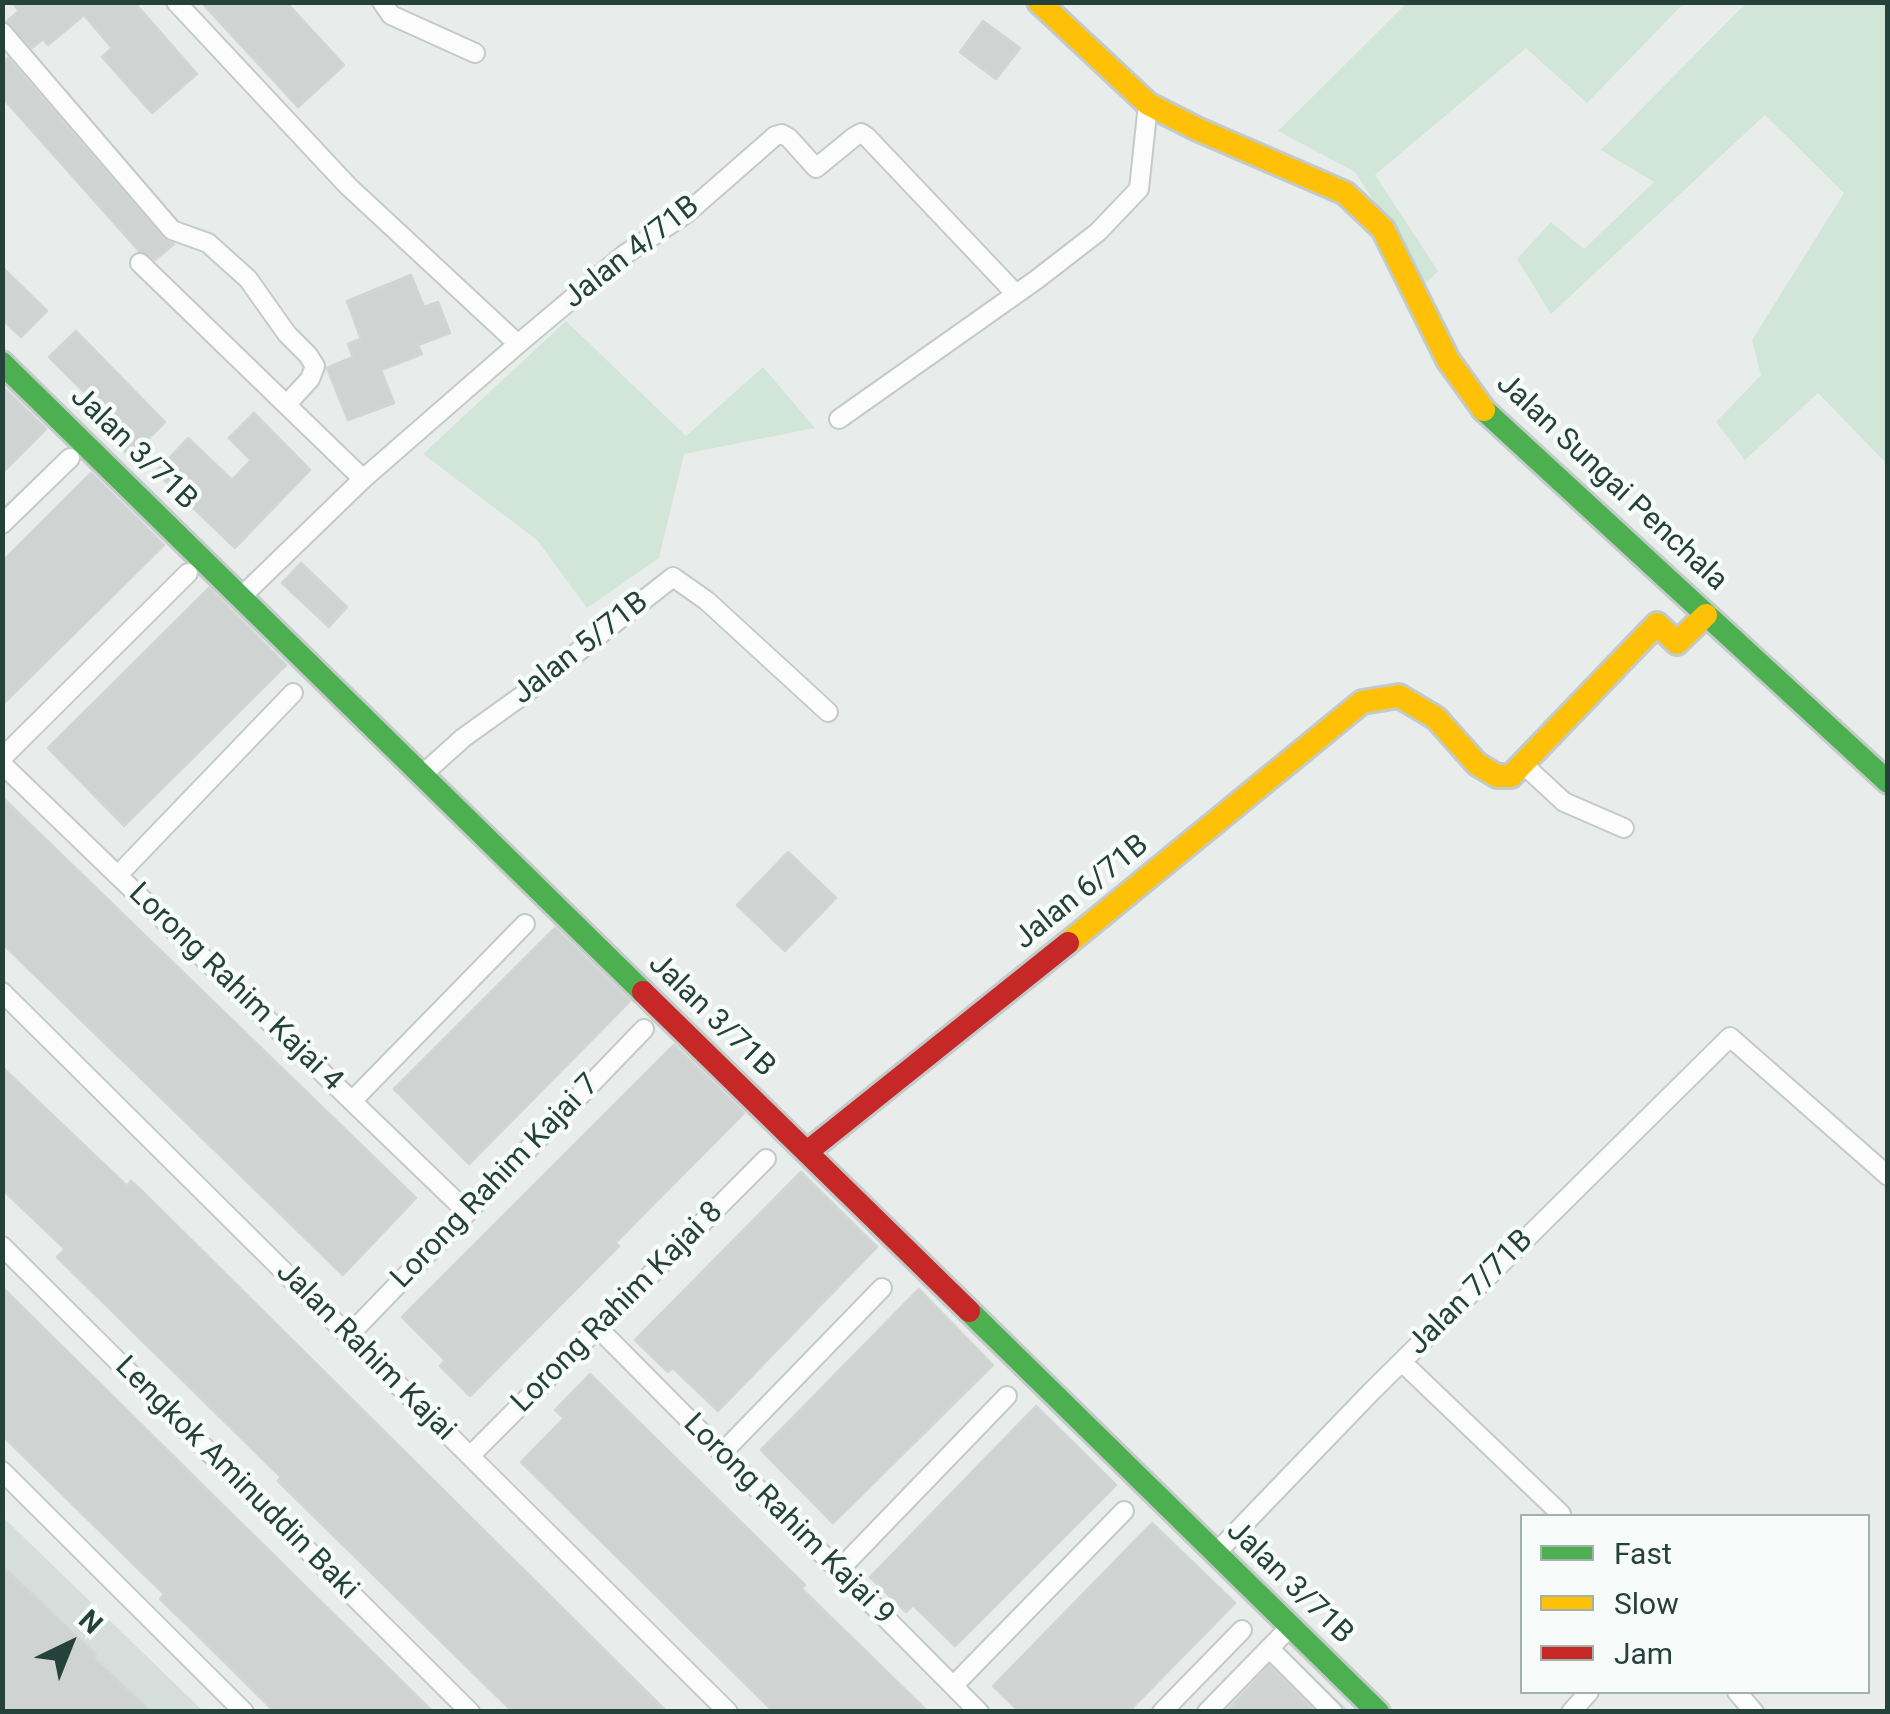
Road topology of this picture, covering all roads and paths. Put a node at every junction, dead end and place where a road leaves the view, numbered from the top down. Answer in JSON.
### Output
{"nodes":[{"id":1,"x":176,"y":2,"type":"edge"},
{"id":2,"x":382,"y":2,"type":"edge"},
{"id":3,"x":1039,"y":2,"type":"edge"},
{"id":4,"x":2,"y":32,"type":"edge"},
{"id":5,"x":475,"y":53,"type":"dead end"},
{"id":6,"x":1148,"y":104,"type":"junction"},
{"id":7,"x":140,"y":264,"type":"dead end"},
{"id":8,"x":1016,"y":293,"type":"junction"},
{"id":9,"x":518,"y":344,"type":"junction"},
{"id":10,"x":2,"y":363,"type":"edge"},
{"id":11,"x":287,"y":404,"type":"junction"},
{"id":12,"x":839,"y":419,"type":"dead end"},
{"id":13,"x":70,"y":458,"type":"dead end"},
{"id":14,"x":363,"y":479,"type":"junction"},
{"id":15,"x":2,"y":524,"type":"edge"},
{"id":16,"x":188,"y":572,"type":"dead end"},
{"id":17,"x":241,"y":597,"type":"junction"},
{"id":18,"x":1706,"y":615,"type":"junction"},
{"id":19,"x":292,"y":693,"type":"dead end"},
{"id":20,"x":828,"y":712,"type":"dead end"},
{"id":21,"x":2,"y":761,"type":"edge"},
{"id":22,"x":1524,"y":765,"type":"junction"},
{"id":23,"x":422,"y":775,"type":"junction"},
{"id":24,"x":1888,"y":782,"type":"edge"},
{"id":25,"x":1624,"y":828,"type":"dead end"},
{"id":26,"x":118,"y":876,"type":"junction"},
{"id":27,"x":525,"y":924,"type":"dead end"},
{"id":28,"x":2,"y":992,"type":"edge"},
{"id":29,"x":644,"y":1029,"type":"dead end"},
{"id":30,"x":352,"y":1101,"type":"junction"},
{"id":31,"x":807,"y":1152,"type":"junction"},
{"id":32,"x":766,"y":1159,"type":"dead end"},
{"id":33,"x":1888,"y":1176,"type":"edge"},
{"id":34,"x":467,"y":1212,"type":"junction"},
{"id":35,"x":2,"y":1246,"type":"edge"},
{"id":36,"x":882,"y":1288,"type":"dead end"},
{"id":37,"x":598,"y":1328,"type":"junction"},
{"id":38,"x":348,"y":1335,"type":"junction"},
{"id":39,"x":1402,"y":1362,"type":"junction"},
{"id":40,"x":1007,"y":1396,"type":"dead end"},
{"id":41,"x":722,"y":1453,"type":"junction"},
{"id":42,"x":470,"y":1456,"type":"junction"},
{"id":43,"x":2,"y":1472,"type":"edge"},
{"id":44,"x":1124,"y":1511,"type":"dead end"},
{"id":45,"x":1561,"y":1514,"type":"dead end"},
{"id":46,"x":1216,"y":1554,"type":"junction"},
{"id":47,"x":838,"y":1571,"type":"junction"},
{"id":48,"x":1291,"y":1626,"type":"junction"},
{"id":49,"x":1242,"y":1630,"type":"dead end"},
{"id":50,"x":1269,"y":1648,"type":"junction"},
{"id":51,"x":954,"y":1686,"type":"junction"},
{"id":52,"x":244,"y":1712,"type":"edge"},
{"id":53,"x":470,"y":1712,"type":"edge"},
{"id":54,"x":728,"y":1712,"type":"edge"},
{"id":55,"x":979,"y":1712,"type":"edge"},
{"id":56,"x":1162,"y":1712,"type":"edge"},
{"id":57,"x":1207,"y":1712,"type":"edge"},
{"id":58,"x":1333,"y":1712,"type":"edge"},
{"id":59,"x":1378,"y":1712,"type":"edge"}],
"edges":[{"from":1,"to":9,"type":"street"},
{"from":2,"to":5,"type":"street"},
{"from":3,"to":6,"type":"street","name":"Jalan Sungai Penchala"},
{"from":4,"to":11,"type":"street"},
{"from":6,"to":8,"type":"street"},
{"from":6,"to":18,"type":"street","name":"Jalan Sungai Penchala"},
{"from":7,"to":11,"type":"street"},
{"from":8,"to":9,"type":"street","name":"Jalan 4/71B"},
{"from":8,"to":12,"type":"street"},
{"from":9,"to":14,"type":"street","name":"Jalan 4/71B"},
{"from":10,"to":17,"type":"street","name":"Jalan 3/71B"},
{"from":11,"to":14,"type":"street"},
{"from":13,"to":15,"type":"street"},
{"from":14,"to":17,"type":"street","name":"Jalan 4/71B"},
{"from":16,"to":21,"type":"street"},
{"from":17,"to":23,"type":"street","name":"Jalan 3/71B"},
{"from":18,"to":22,"type":"street"},
{"from":18,"to":24,"type":"street","name":"Jalan Sungai Penchala"},
{"from":19,"to":26,"type":"street"},
{"from":20,"to":23,"type":"street","name":"Jalan 5/71B"},
{"from":21,"to":26,"type":"street","name":"Lorong Rahim Kajai 4"},
{"from":22,"to":25,"type":"street"},
{"from":22,"to":31,"type":"street","name":"Jalan 6/71B"},
{"from":23,"to":31,"type":"street","name":"Jalan 3/71B"},
{"from":26,"to":30,"type":"street","name":"Lorong Rahim Kajai 4"},
{"from":27,"to":30,"type":"street"},
{"from":28,"to":38,"type":"street","name":"Jalan Rahim Kajai"},
{"from":29,"to":34,"type":"street","name":"Lorong Rahim Kajai 7"},
{"from":30,"to":34,"type":"street","name":"Lorong Rahim Kajai 4"},
{"from":31,"to":46,"type":"street","name":"Jalan 3/71B"},
{"from":32,"to":37,"type":"street","name":"Lorong Rahim Kajai 8"},
{"from":33,"to":39,"type":"street","name":"Jalan 7/71B"},
{"from":34,"to":38,"type":"street","name":"Lorong Rahim Kajai 7"},
{"from":35,"to":53,"type":"street","name":"Lengkok Aminuddin Baki"},
{"from":36,"to":41,"type":"street"},
{"from":37,"to":41,"type":"street","name":"Lorong Rahim Kajai 9"},
{"from":37,"to":42,"type":"street","name":"Lorong Rahim Kajai 8"},
{"from":38,"to":42,"type":"street","name":"Jalan Rahim Kajai"},
{"from":39,"to":45,"type":"street"},
{"from":39,"to":46,"type":"street","name":"Jalan 7/71B"},
{"from":40,"to":47,"type":"street"},
{"from":41,"to":47,"type":"street","name":"Lorong Rahim Kajai 9"},
{"from":42,"to":54,"type":"street","name":"Jalan Rahim Kajai"},
{"from":43,"to":52,"type":"street"},
{"from":44,"to":51,"type":"street"},
{"from":46,"to":48,"type":"street","name":"Jalan 3/71B"},
{"from":47,"to":51,"type":"street","name":"Lorong Rahim Kajai 9"},
{"from":48,"to":50,"type":"street"},
{"from":48,"to":59,"type":"street","name":"Jalan 3/71B"},
{"from":49,"to":56,"type":"street"},
{"from":50,"to":57,"type":"street"},
{"from":50,"to":58,"type":"street"},
{"from":51,"to":55,"type":"street","name":"Lorong Rahim Kajai 9"}]}
